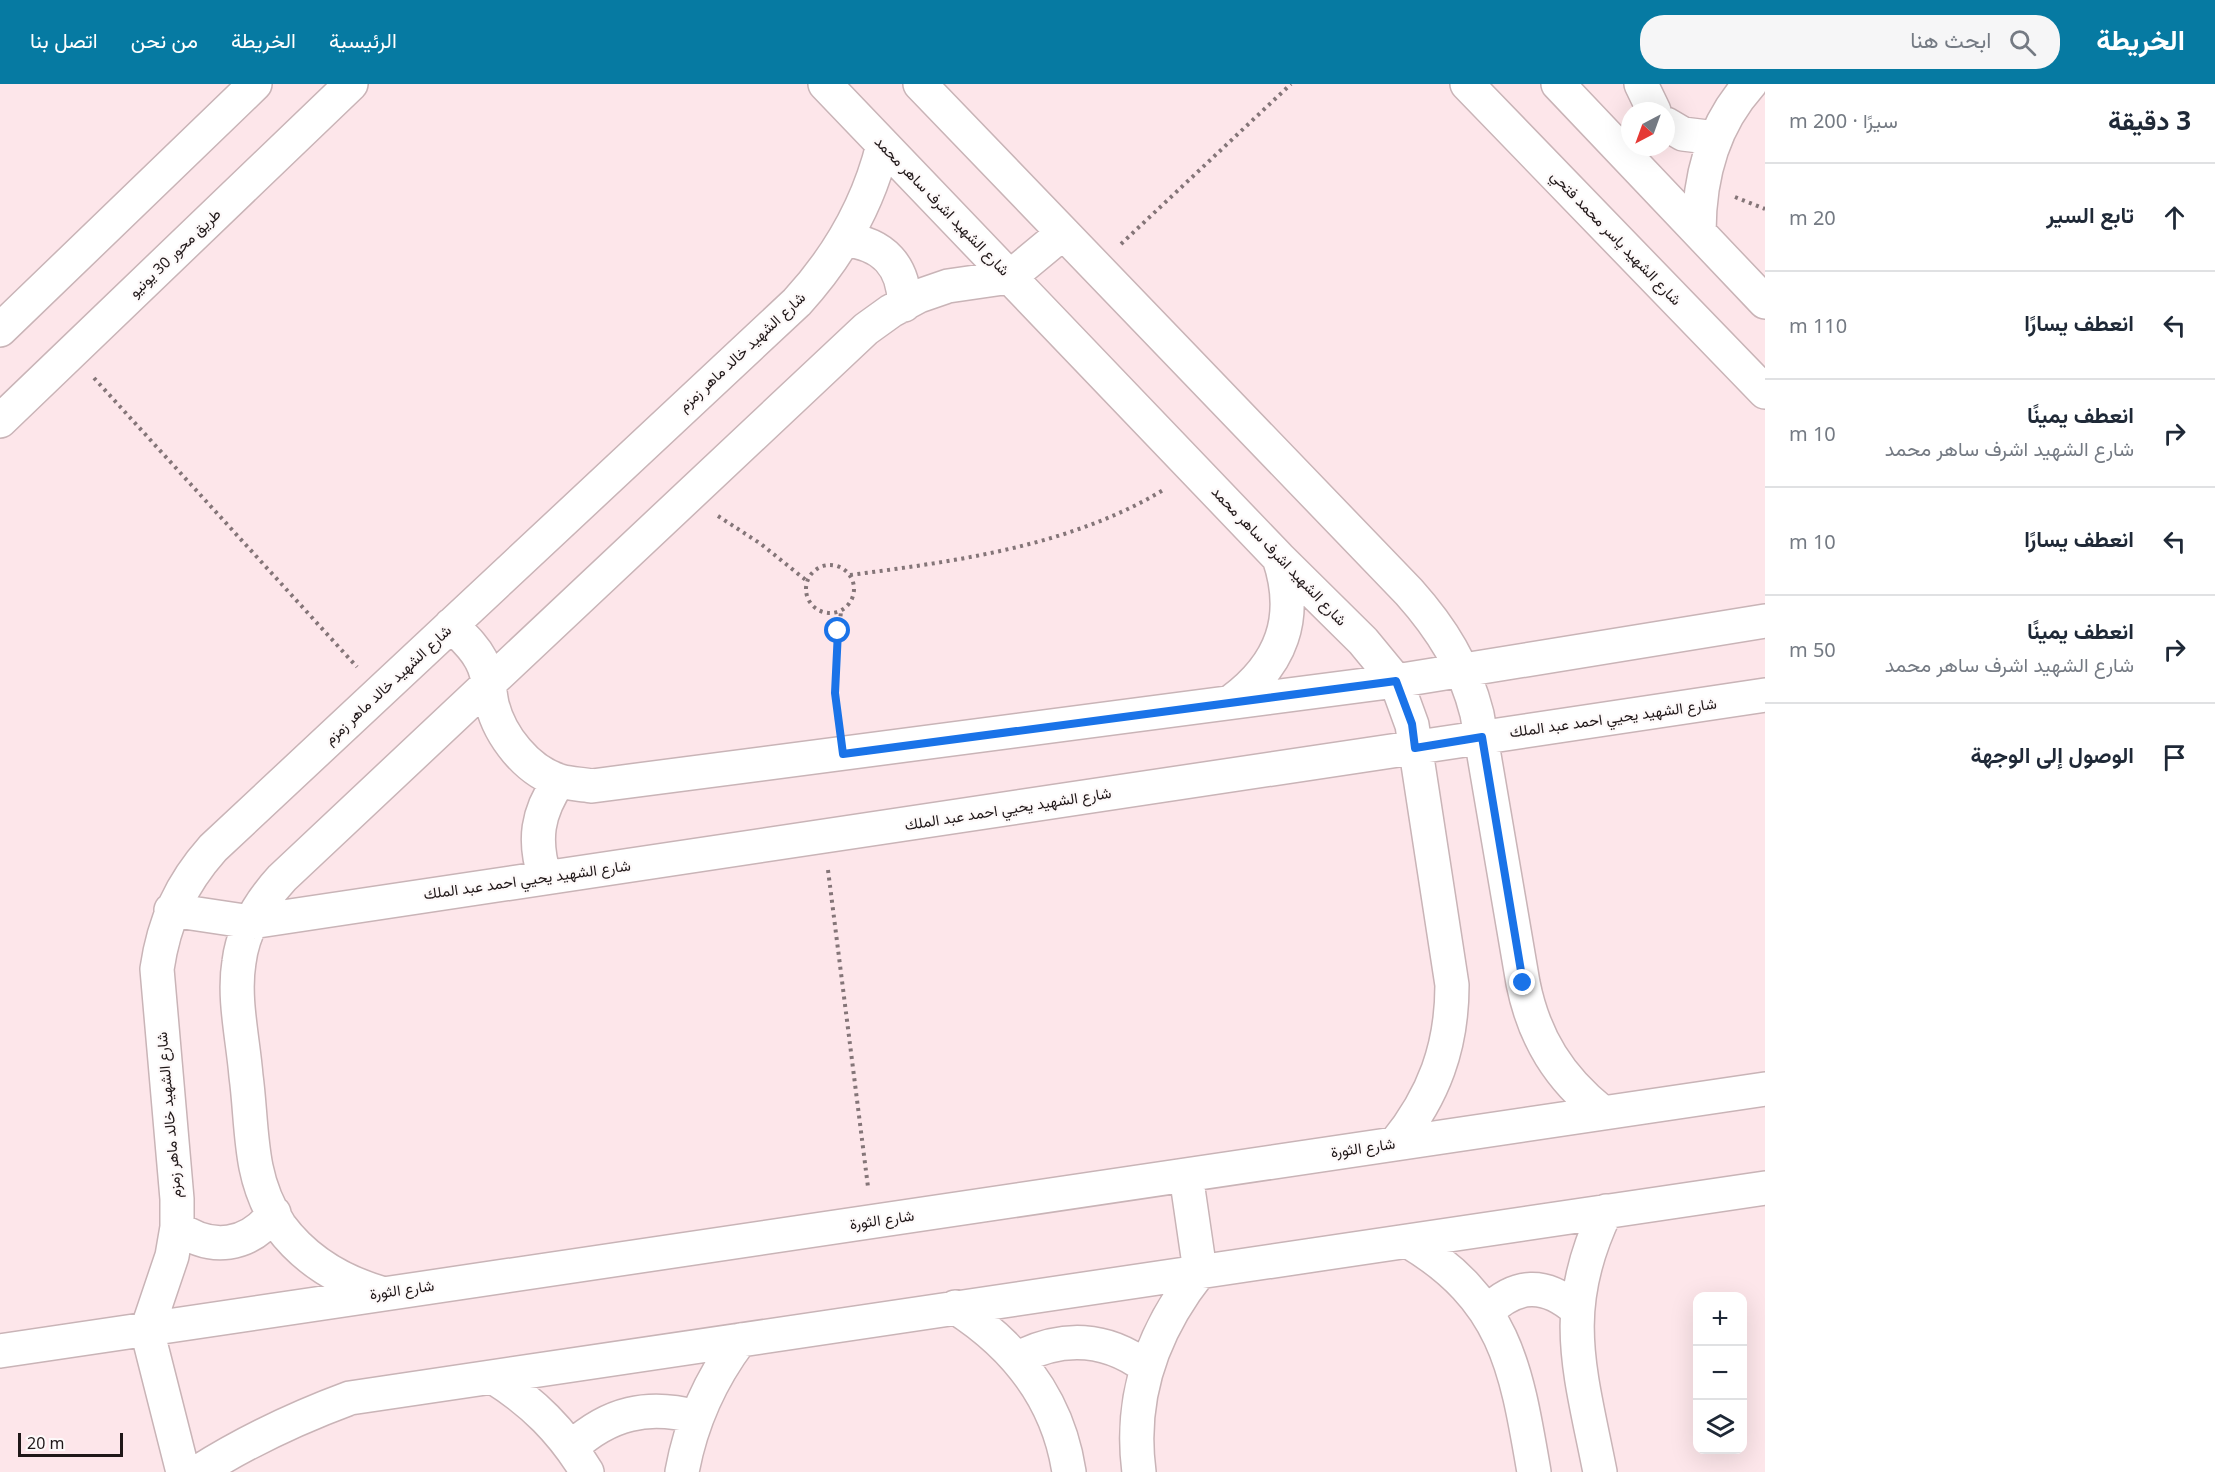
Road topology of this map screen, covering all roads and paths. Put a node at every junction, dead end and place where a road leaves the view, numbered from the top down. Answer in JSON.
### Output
{"nodes":[{"id":1,"x":255,"y":84,"type":"edge"},
{"id":2,"x":351,"y":84,"type":"edge"},
{"id":3,"x":825,"y":84,"type":"edge"},
{"id":4,"x":920,"y":84,"type":"edge"},
{"id":5,"x":1291,"y":84,"type":"edge"},
{"id":6,"x":1467,"y":84,"type":"edge"},
{"id":7,"x":1558,"y":84,"type":"edge"},
{"id":8,"x":1641,"y":84,"type":"edge"},
{"id":9,"x":1750,"y":84,"type":"edge"},
{"id":10,"x":1650,"y":102,"type":"edge"},
{"id":11,"x":1675,"y":129,"type":"edge"},
{"id":12,"x":1716,"y":138,"type":"junction"},
{"id":13,"x":883,"y":145,"type":"junction"},
{"id":14,"x":1699,"y":232,"type":"junction"},
{"id":15,"x":1063,"y":233,"type":"junction"},
{"id":16,"x":845,"y":240,"type":"junction"},
{"id":17,"x":1096,"y":267,"type":"junction"},
{"id":18,"x":1010,"y":277,"type":"junction"},
{"id":19,"x":1765,"y":302,"type":"edge"},
{"id":20,"x":904,"y":305,"type":"junction"},
{"id":21,"x":0,"y":330,"type":"edge"},
{"id":22,"x":71,"y":353,"type":"junction"},
{"id":23,"x":1765,"y":392,"type":"edge"},
{"id":24,"x":0,"y":421,"type":"edge"},
{"id":25,"x":1195,"y":470,"type":"junction"},
{"id":26,"x":685,"y":499,"type":"junction"},
{"id":27,"x":1279,"y":558,"type":"junction"},
{"id":28,"x":850,"y":575,"type":"junction"},
{"id":29,"x":807,"y":581,"type":"junction"},
{"id":30,"x":841,"y":611,"type":"junction"},
{"id":31,"x":1765,"y":621,"type":"edge"},
{"id":32,"x":451,"y":625,"type":"junction"},
{"id":33,"x":1463,"y":670,"type":"junction"},
{"id":34,"x":1396,"y":681,"type":"junction"},
{"id":35,"x":490,"y":682,"type":"junction"},
{"id":36,"x":380,"y":692,"type":"junction"},
{"id":37,"x":1765,"y":695,"type":"edge"},
{"id":38,"x":1232,"y":701,"type":"junction"},
{"id":39,"x":1482,"y":737,"type":"junction"},
{"id":40,"x":1415,"y":748,"type":"junction"},
{"id":41,"x":843,"y":754,"type":"junction"},
{"id":42,"x":559,"y":781,"type":"junction"},
{"id":43,"x":824,"y":836,"type":"junction"},
{"id":44,"x":545,"y":878,"type":"junction"},
{"id":45,"x":171,"y":910,"type":"junction"},
{"id":46,"x":250,"y":922,"type":"junction"},
{"id":47,"x":1765,"y":1089,"type":"edge"},
{"id":48,"x":1603,"y":1113,"type":"junction"},
{"id":49,"x":1395,"y":1144,"type":"junction"},
{"id":50,"x":1186,"y":1175,"type":"junction"},
{"id":51,"x":1765,"y":1188,"type":"edge"},
{"id":52,"x":1606,"y":1211,"type":"junction"},
{"id":53,"x":274,"y":1213,"type":"junction"},
{"id":54,"x":872,"y":1221,"type":"junction"},
{"id":55,"x":177,"y":1227,"type":"junction"},
{"id":56,"x":1408,"y":1240,"type":"junction"},
{"id":57,"x":1200,"y":1271,"type":"junction"},
{"id":58,"x":382,"y":1293,"type":"junction"},
{"id":59,"x":955,"y":1307,"type":"junction"},
{"id":60,"x":1576,"y":1309,"type":"junction"},
{"id":61,"x":1487,"y":1312,"type":"junction"},
{"id":62,"x":147,"y":1330,"type":"junction"},
{"id":63,"x":740,"y":1340,"type":"junction"},
{"id":64,"x":0,"y":1351,"type":"edge"},
{"id":65,"x":1018,"y":1359,"type":"junction"},
{"id":66,"x":1146,"y":1367,"type":"junction"},
{"id":67,"x":493,"y":1377,"type":"junction"},
{"id":68,"x":696,"y":1417,"type":"junction"},
{"id":69,"x":579,"y":1460,"type":"edge"},
{"id":70,"x":183,"y":1472,"type":"edge"},
{"id":71,"x":198,"y":1472,"type":"edge"},
{"id":72,"x":682,"y":1472,"type":"edge"},
{"id":73,"x":1069,"y":1472,"type":"edge"},
{"id":74,"x":1139,"y":1472,"type":"edge"},
{"id":75,"x":1534,"y":1472,"type":"edge"},
{"id":76,"x":1600,"y":1472,"type":"edge"}],
"edges":[{"from":1,"to":21,"type":"street"},
{"from":2,"to":22,"type":"street","name":"طريق محور 30 يونيو"},
{"from":3,"to":13,"type":"street","name":"شارع الشهيد اشرف ساهر محمد"},
{"from":4,"to":15,"type":"street"},
{"from":5,"to":17,"type":"path"},
{"from":6,"to":23,"type":"street","name":"شارع الشهيد ياسر محمد فتحي"},
{"from":7,"to":14,"type":"street"},
{"from":8,"to":10,"type":"street"},
{"from":9,"to":12,"type":"street"},
{"from":11,"to":12,"type":"street"},
{"from":12,"to":14,"type":"street"},
{"from":13,"to":16,"type":"street","name":"شارع الشهيد خالد ماهر زمزم"},
{"from":13,"to":18,"type":"street","name":"شارع الشهيد اشرف ساهر محمد"},
{"from":14,"to":19,"type":"street"},
{"from":15,"to":17,"type":"street"},
{"from":15,"to":18,"type":"street"},
{"from":16,"to":20,"type":"street"},
{"from":16,"to":32,"type":"street","name":"شارع الشهيد خالد ماهر زمزم"},
{"from":17,"to":33,"type":"street"},
{"from":18,"to":20,"type":"street"},
{"from":18,"to":25,"type":"street","name":"شارع الشهيد اشرف ساهر محمد"},
{"from":20,"to":26,"type":"street"},
{"from":22,"to":24,"type":"street","name":"طريق محور 30 يونيو"},
{"from":22,"to":36,"type":"path"},
{"from":25,"to":27,"type":"street","name":"شارع الشهيد اشرف ساهر محمد"},
{"from":25,"to":28,"type":"path"},
{"from":26,"to":29,"type":"path"},
{"from":26,"to":35,"type":"street"},
{"from":27,"to":34,"type":"street","name":"شارع الشهيد اشرف ساهر محمد"},
{"from":27,"to":38,"type":"street"},
{"from":28,"to":29,"type":"path"},
{"from":28,"to":30,"type":"path"},
{"from":29,"to":30,"type":"path"},
{"from":30,"to":41,"type":"path"},
{"from":31,"to":33,"type":"street"},
{"from":32,"to":35,"type":"street"},
{"from":32,"to":36,"type":"street","name":"شارع الشهيد خالد ماهر زمزم"},
{"from":33,"to":34,"type":"street"},
{"from":33,"to":39,"type":"street"},
{"from":34,"to":38,"type":"street"},
{"from":34,"to":40,"type":"street","name":"شارع الشهيد اشرف ساهر محمد"},
{"from":35,"to":42,"type":"street"},
{"from":35,"to":46,"type":"street"},
{"from":36,"to":45,"type":"street","name":"شارع الشهيد خالد ماهر زمزم"},
{"from":37,"to":39,"type":"street","name":"شارع الشهيد يحيي احمد عبد الملك"},
{"from":38,"to":41,"type":"street"},
{"from":39,"to":40,"type":"street","name":"شارع الشهيد يحيي احمد عبد الملك"},
{"from":39,"to":48,"type":"street"},
{"from":40,"to":43,"type":"street","name":"شارع الشهيد يحيي احمد عبد الملك"},
{"from":40,"to":49,"type":"street","name":"شارع الشهيد اشرف ساهر محمد"},
{"from":41,"to":42,"type":"street"},
{"from":42,"to":44,"type":"street"},
{"from":43,"to":44,"type":"street","name":"شارع الشهيد يحيي احمد عبد الملك"},
{"from":43,"to":54,"type":"path"},
{"from":44,"to":46,"type":"street","name":"شارع الشهيد يحيي احمد عبد الملك"},
{"from":45,"to":46,"type":"street","name":"شارع الشهيد يحيي احمد عبد الملك"},
{"from":45,"to":55,"type":"street","name":"شارع الشهيد خالد ماهر زمزم"},
{"from":46,"to":53,"type":"street"},
{"from":47,"to":48,"type":"street","name":"شارع الثورة"},
{"from":48,"to":49,"type":"street","name":"شارع الثورة"},
{"from":49,"to":50,"type":"street","name":"شارع الثورة"},
{"from":50,"to":54,"type":"street","name":"شارع الثورة"},
{"from":50,"to":57,"type":"street"},
{"from":51,"to":52,"type":"street"},
{"from":52,"to":56,"type":"street"},
{"from":52,"to":60,"type":"street"},
{"from":53,"to":55,"type":"street"},
{"from":53,"to":58,"type":"street"},
{"from":54,"to":58,"type":"street","name":"شارع الثورة"},
{"from":55,"to":62,"type":"street","name":"شارع الشهيد خالد ماهر زمزم"},
{"from":56,"to":57,"type":"street"},
{"from":56,"to":61,"type":"street"},
{"from":57,"to":59,"type":"street"},
{"from":57,"to":66,"type":"street"},
{"from":58,"to":62,"type":"street","name":"شارع الثورة"},
{"from":59,"to":63,"type":"street"},
{"from":59,"to":65,"type":"street"},
{"from":60,"to":61,"type":"street"},
{"from":60,"to":76,"type":"street"},
{"from":61,"to":75,"type":"street"},
{"from":62,"to":64,"type":"street","name":"شارع الثورة"},
{"from":62,"to":70,"type":"street"},
{"from":63,"to":67,"type":"street"},
{"from":63,"to":68,"type":"street"},
{"from":65,"to":66,"type":"street"},
{"from":65,"to":73,"type":"street"},
{"from":66,"to":74,"type":"street"},
{"from":67,"to":69,"type":"street"},
{"from":67,"to":71,"type":"street"},
{"from":68,"to":69,"type":"street"},
{"from":68,"to":72,"type":"street"}]}
